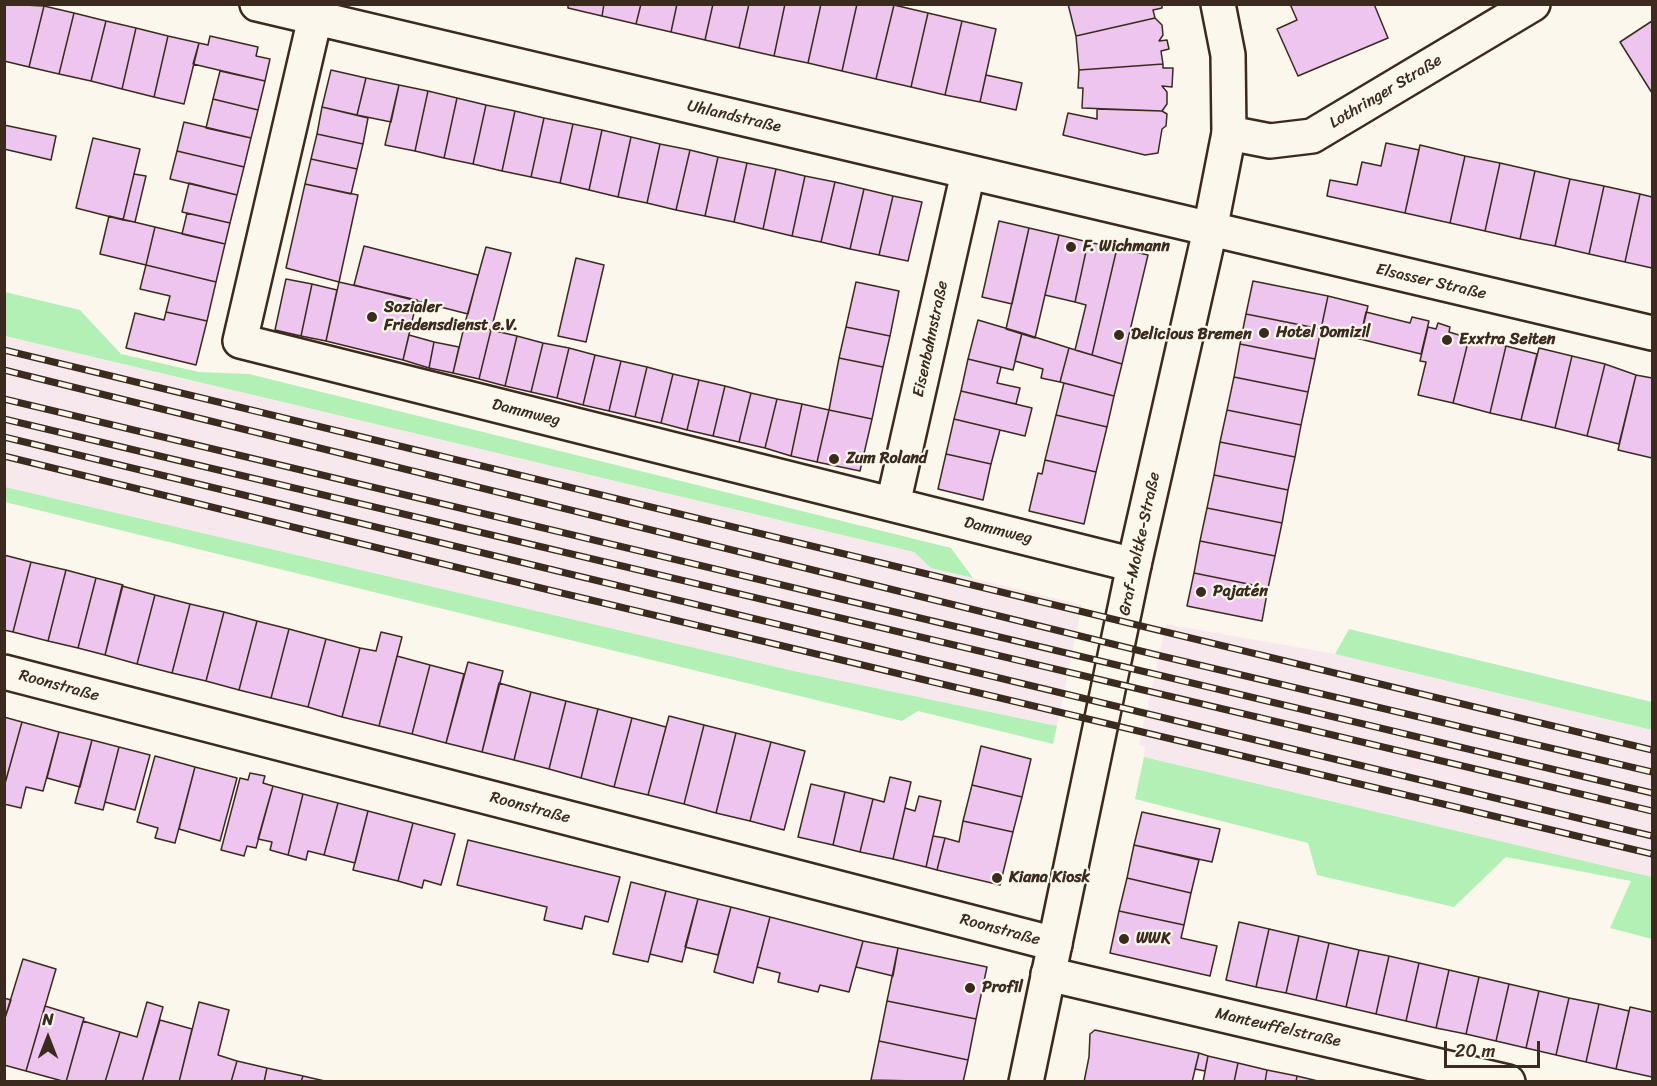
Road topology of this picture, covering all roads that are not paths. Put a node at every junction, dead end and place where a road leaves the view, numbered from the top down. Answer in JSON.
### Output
{"nodes":[{"id":1,"x":257,"y":4,"type":"edge"},
{"id":2,"x":1218,"y":4,"type":"edge"},
{"id":3,"x":1533,"y":4,"type":"edge"},
{"id":4,"x":315,"y":18,"type":"junction"},
{"id":5,"x":1229,"y":133,"type":"junction"},
{"id":6,"x":968,"y":173,"type":"junction"},
{"id":7,"x":1210,"y":230,"type":"junction"},
{"id":8,"x":1653,"y":333,"type":"edge"},
{"id":9,"x":893,"y":504,"type":"junction"},
{"id":10,"x":1134,"y":565,"type":"junction"},
{"id":11,"x":4,"y":672,"type":"edge"},
{"id":12,"x":1052,"y":959,"type":"junction"},
{"id":13,"x":1026,"y":1082,"type":"edge"},
{"id":14,"x":1508,"y":1082,"type":"edge"}],
"edges":[{"from":1,"to":4,"type":"street","name":"Uhlandstraße"},
{"from":2,"to":5,"type":"street","name":"Graf-Moltke-Straße"},
{"from":3,"to":5,"type":"street","name":"Lothringer Straße"},
{"from":4,"to":6,"type":"street","name":"Uhlandstraße"},
{"from":4,"to":9,"type":"street","name":"Dammweg"},
{"from":5,"to":7,"type":"street","name":"Graf-Moltke-Straße"},
{"from":6,"to":7,"type":"street","name":"Uhlandstraße"},
{"from":6,"to":9,"type":"street","name":"Eisenbahnstraße"},
{"from":7,"to":8,"type":"street","name":"Elsasser Straße"},
{"from":7,"to":10,"type":"street","name":"Graf-Moltke-Straße"},
{"from":9,"to":10,"type":"street","name":"Dammweg"},
{"from":10,"to":12,"type":"street","name":"Graf-Moltke-Straße"},
{"from":11,"to":12,"type":"street","name":"Roonstraße"},
{"from":12,"to":13,"type":"street","name":"Graf-Moltke-Straße"},
{"from":12,"to":14,"type":"street","name":"Manteuffelstraße"}]}
